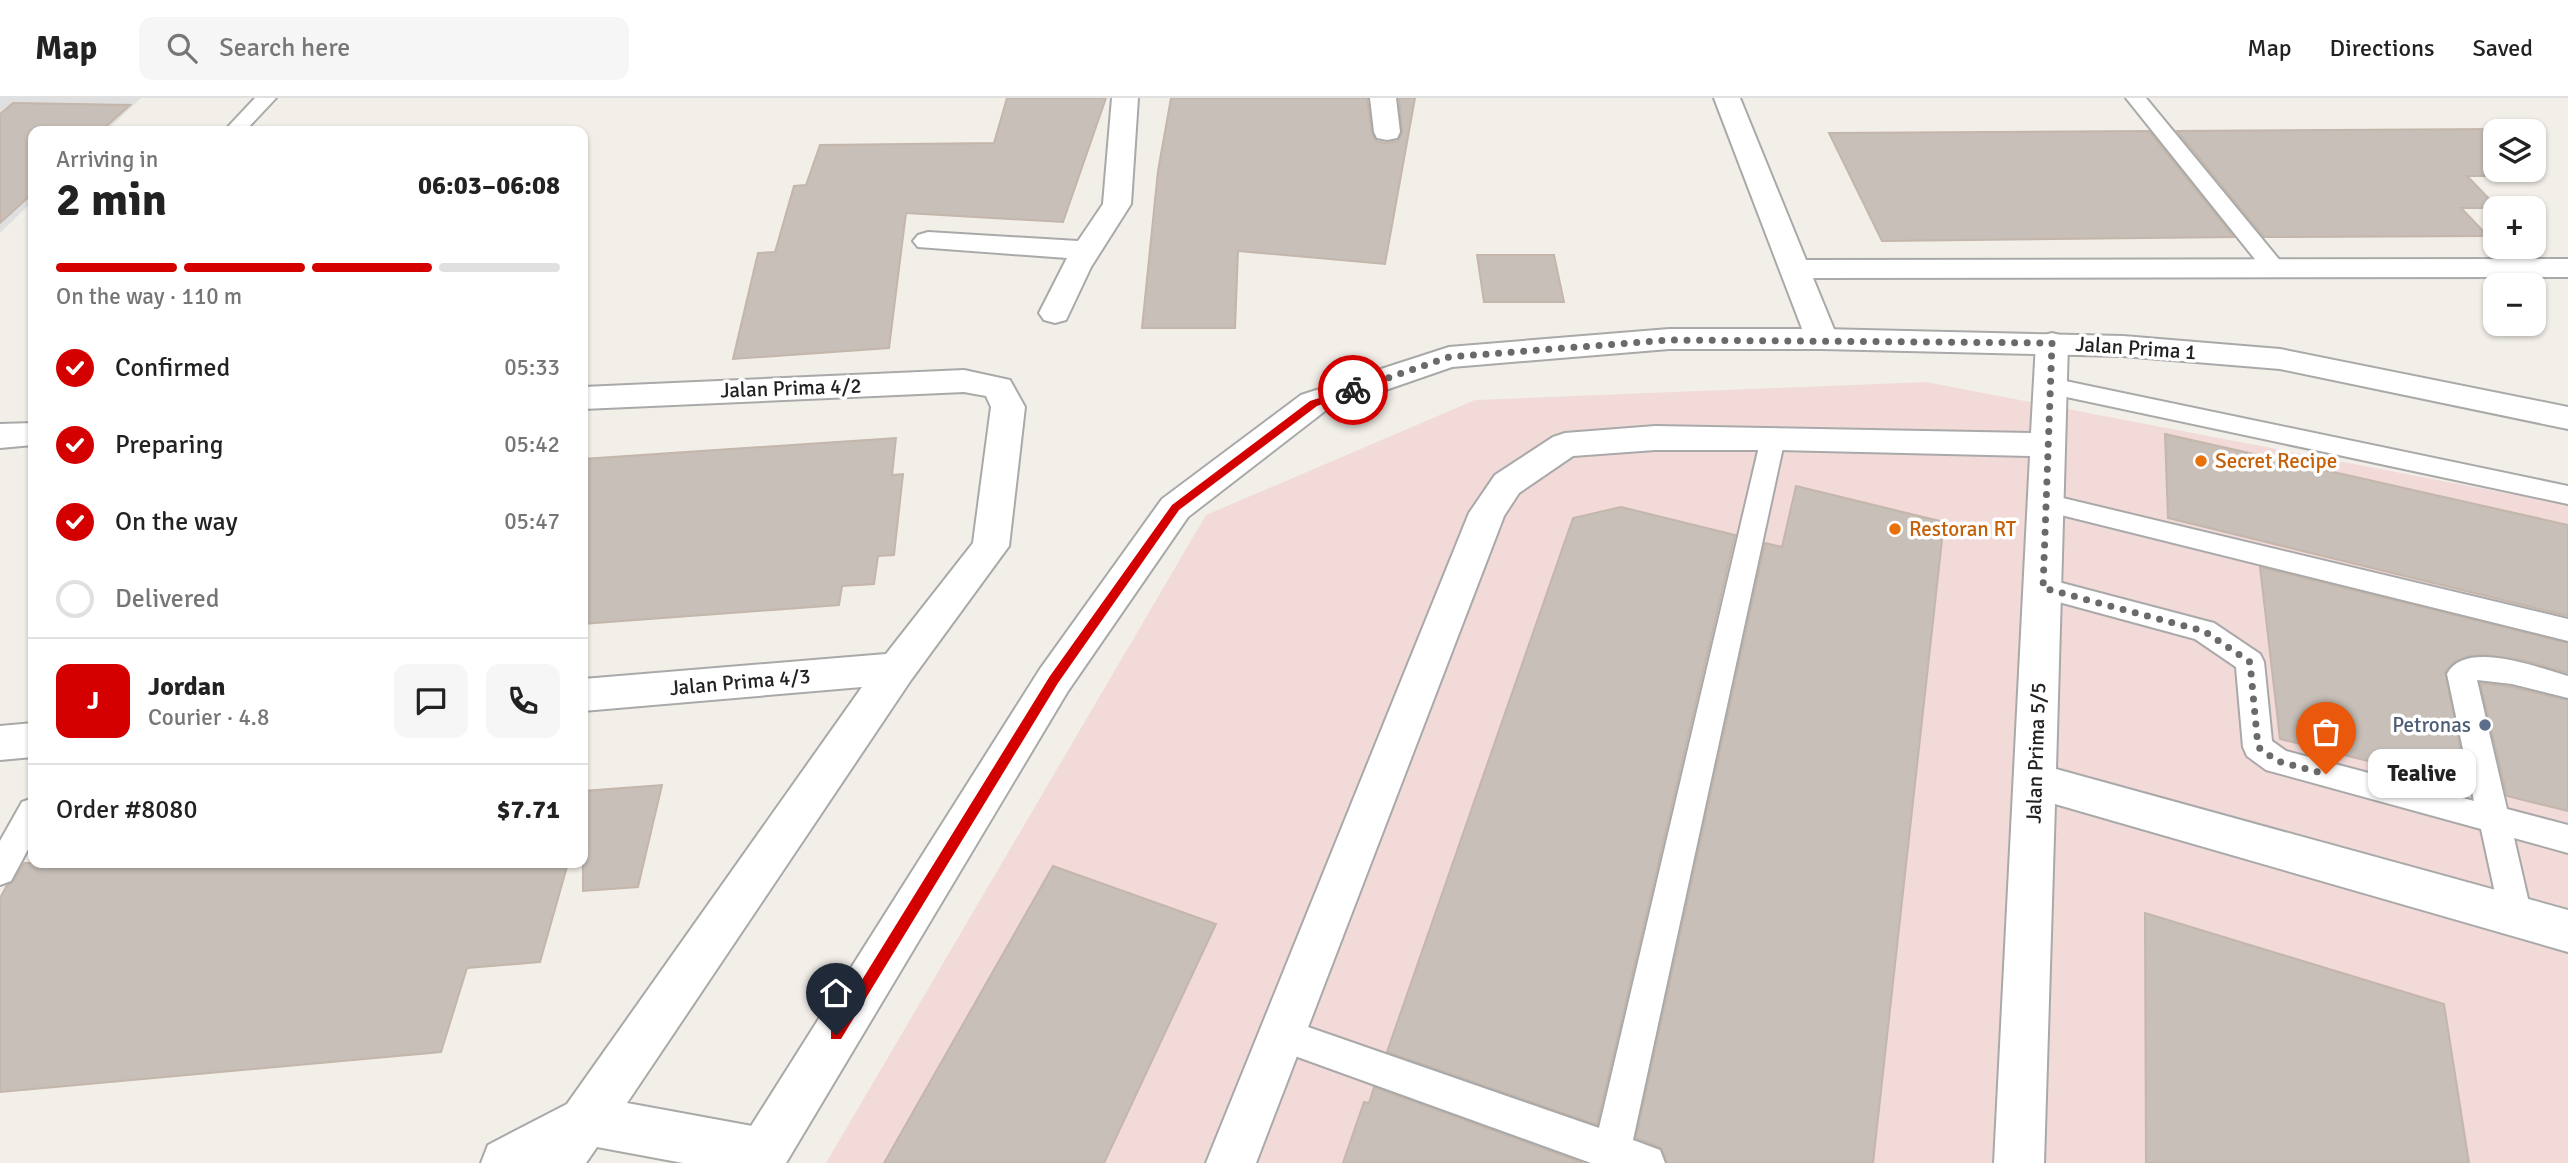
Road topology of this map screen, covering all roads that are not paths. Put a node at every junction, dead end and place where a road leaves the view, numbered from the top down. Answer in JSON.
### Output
{"nodes":[{"id":1,"x":266,"y":98,"type":"edge"},
{"id":2,"x":1125,"y":98,"type":"edge"},
{"id":3,"x":1383,"y":98,"type":"edge"},
{"id":4,"x":1727,"y":98,"type":"edge"},
{"id":5,"x":2136,"y":98,"type":"edge"},
{"id":6,"x":238,"y":126,"type":"edge"},
{"id":7,"x":1387,"y":132,"type":"dead end"},
{"id":8,"x":928,"y":241,"type":"dead end"},
{"id":9,"x":1088,"y":250,"type":"junction"},
{"id":10,"x":2274,"y":268,"type":"junction"},
{"id":11,"x":2568,"y":268,"type":"edge"},
{"id":12,"x":1794,"y":269,"type":"junction"},
{"id":13,"x":1055,"y":313,"type":"dead end"},
{"id":14,"x":1822,"y":340,"type":"junction"},
{"id":15,"x":2052,"y":343,"type":"junction"},
{"id":16,"x":2051,"y":386,"type":"junction"},
{"id":17,"x":588,"y":398,"type":"edge"},
{"id":18,"x":2568,"y":418,"type":"edge"},
{"id":19,"x":28,"y":434,"type":"edge"},
{"id":20,"x":0,"y":436,"type":"edge"},
{"id":21,"x":1773,"y":438,"type":"junction"},
{"id":22,"x":2048,"y":445,"type":"junction"},
{"id":23,"x":2568,"y":495,"type":"edge"},
{"id":24,"x":2046,"y":503,"type":"junction"},
{"id":25,"x":2043,"y":588,"type":"junction"},
{"id":26,"x":2568,"y":629,"type":"edge"},
{"id":27,"x":897,"y":669,"type":"junction"},
{"id":28,"x":2568,"y":688,"type":"edge"},
{"id":29,"x":588,"y":695,"type":"edge"},
{"id":30,"x":28,"y":740,"type":"edge"},
{"id":31,"x":0,"y":743,"type":"edge"},
{"id":32,"x":2034,"y":781,"type":"junction"},
{"id":33,"x":2493,"y":819,"type":"junction"},
{"id":34,"x":28,"y":820,"type":"edge"},
{"id":35,"x":2568,"y":839,"type":"edge"},
{"id":36,"x":0,"y":871,"type":"edge"},
{"id":37,"x":2515,"y":916,"type":"junction"},
{"id":38,"x":2568,"y":931,"type":"edge"},
{"id":39,"x":1282,"y":1035,"type":"junction"},
{"id":40,"x":587,"y":1120,"type":"junction"},
{"id":41,"x":1610,"y":1157,"type":"edge"},
{"id":42,"x":760,"y":1158,"type":"edge"},
{"id":43,"x":506,"y":1163,"type":"edge"},
{"id":44,"x":556,"y":1163,"type":"edge"},
{"id":45,"x":1231,"y":1163,"type":"edge"},
{"id":46,"x":1647,"y":1163,"type":"edge"},
{"id":47,"x":2019,"y":1163,"type":"edge"}],
"edges":[{"from":1,"to":6,"type":"lane"},
{"from":2,"to":9,"type":"street"},
{"from":3,"to":7,"type":"street"},
{"from":4,"to":12,"type":"street"},
{"from":5,"to":10,"type":"lane"},
{"from":8,"to":9,"type":"street"},
{"from":9,"to":13,"type":"street"},
{"from":10,"to":11,"type":"street"},
{"from":10,"to":12,"type":"street"},
{"from":12,"to":14,"type":"street"},
{"from":14,"to":15,"type":"street","name":"Jalan Prima 1"},
{"from":14,"to":42,"type":"street","name":"Jalan Prima 1"},
{"from":15,"to":16,"type":"street","name":"Jalan Prima 5/5"},
{"from":15,"to":18,"type":"street","name":"Jalan Prima 1"},
{"from":16,"to":22,"type":"street","name":"Jalan Prima 5/5"},
{"from":16,"to":23,"type":"lane"},
{"from":17,"to":27,"type":"street","name":"Jalan Prima 4/2"},
{"from":19,"to":20,"type":"street"},
{"from":21,"to":22,"type":"street"},
{"from":21,"to":39,"type":"street"},
{"from":21,"to":41,"type":"lane"},
{"from":22,"to":24,"type":"street","name":"Jalan Prima 5/5"},
{"from":24,"to":25,"type":"street","name":"Jalan Prima 5/5"},
{"from":24,"to":26,"type":"lane"},
{"from":25,"to":32,"type":"street","name":"Jalan Prima 5/5"},
{"from":25,"to":33,"type":"lane"},
{"from":27,"to":29,"type":"street","name":"Jalan Prima 4/3"},
{"from":27,"to":40,"type":"street"},
{"from":28,"to":33,"type":"lane"},
{"from":30,"to":31,"type":"street"},
{"from":32,"to":37,"type":"street"},
{"from":32,"to":47,"type":"street","name":"Jalan Prima 5/5"},
{"from":33,"to":35,"type":"lane"},
{"from":33,"to":37,"type":"lane"},
{"from":34,"to":36,"type":"lane"},
{"from":37,"to":38,"type":"street"},
{"from":39,"to":41,"type":"lane"},
{"from":39,"to":45,"type":"street"},
{"from":40,"to":42,"type":"street"},
{"from":40,"to":43,"type":"street"},
{"from":40,"to":44,"type":"street"},
{"from":41,"to":46,"type":"lane"}]}
